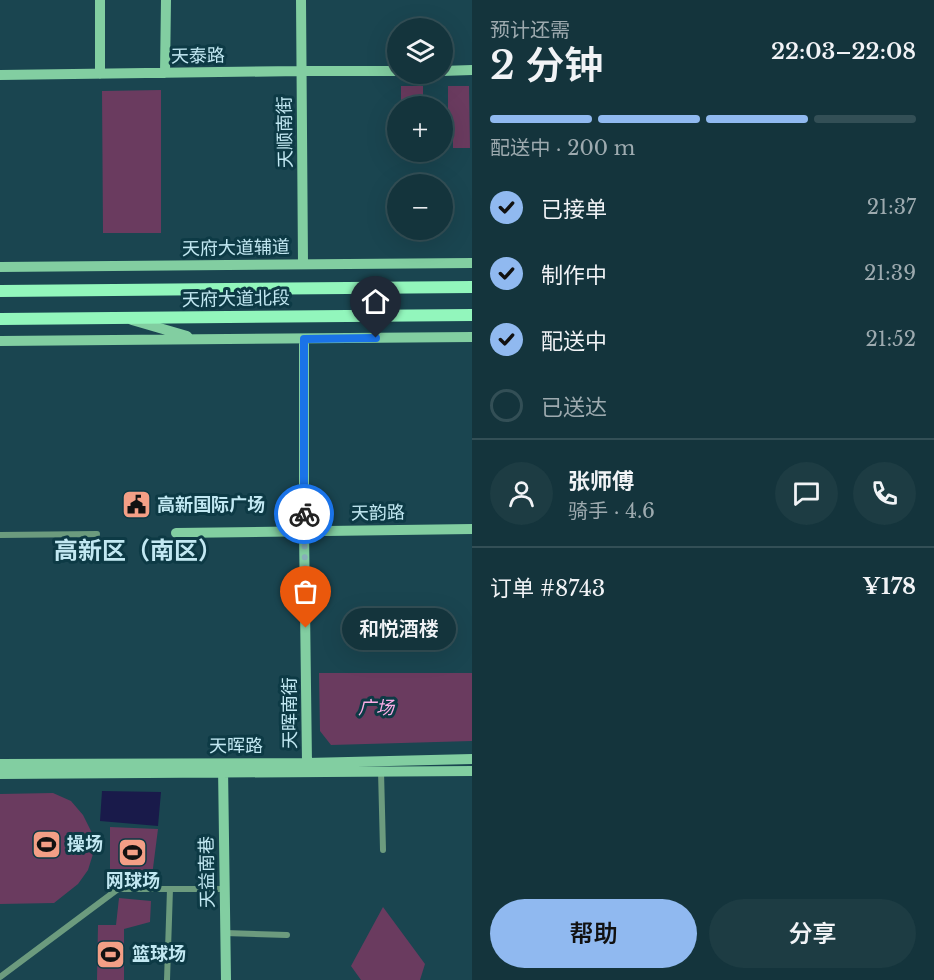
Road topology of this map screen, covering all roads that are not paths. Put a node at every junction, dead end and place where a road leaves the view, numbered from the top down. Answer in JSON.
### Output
{"nodes":[{"id":1,"x":100,"y":0,"type":"edge"},
{"id":2,"x":165,"y":0,"type":"edge"},
{"id":3,"x":301,"y":0,"type":"edge"},
{"id":4,"x":472,"y":70,"type":"edge"},
{"id":5,"x":301,"y":71,"type":"junction"},
{"id":6,"x":387,"y":71,"type":"edge"},
{"id":7,"x":453,"y":71,"type":"edge"},
{"id":8,"x":100,"y":74,"type":"junction"},
{"id":9,"x":165,"y":74,"type":"junction"},
{"id":10,"x":0,"y":75,"type":"edge"},
{"id":11,"x":472,"y":263,"type":"edge"},
{"id":12,"x":303,"y":264,"type":"junction"},
{"id":13,"x":0,"y":267,"type":"edge"},
{"id":14,"x":472,"y":287,"type":"edge"},
{"id":15,"x":0,"y":291,"type":"edge"},
{"id":16,"x":472,"y":315,"type":"edge"},
{"id":17,"x":123,"y":318,"type":"junction"},
{"id":18,"x":0,"y":319,"type":"edge"},
{"id":19,"x":472,"y":337,"type":"edge"},
{"id":20,"x":304,"y":339,"type":"junction"},
{"id":21,"x":199,"y":340,"type":"junction"},
{"id":22,"x":0,"y":341,"type":"edge"},
{"id":23,"x":472,"y":529,"type":"edge"},
{"id":24,"x":304,"y":531,"type":"junction"},
{"id":25,"x":176,"y":533,"type":"dead end"},
{"id":26,"x":97,"y":534,"type":"dead end"},
{"id":27,"x":0,"y":535,"type":"edge"},
{"id":28,"x":472,"y":759,"type":"edge"},
{"id":29,"x":307,"y":763,"type":"junction"},
{"id":30,"x":0,"y":764,"type":"edge"},
{"id":31,"x":381,"y":766,"type":"junction"},
{"id":32,"x":223,"y":768,"type":"junction"},
{"id":33,"x":472,"y":771,"type":"edge"},
{"id":34,"x":0,"y":774,"type":"edge"},
{"id":35,"x":383,"y":850,"type":"dead end"},
{"id":36,"x":170,"y":889,"type":"junction"},
{"id":37,"x":224,"y":889,"type":"junction"},
{"id":38,"x":225,"y":933,"type":"junction"},
{"id":39,"x":287,"y":935,"type":"dead end"},
{"id":40,"x":0,"y":977,"type":"edge"},
{"id":41,"x":167,"y":980,"type":"edge"},
{"id":42,"x":226,"y":980,"type":"edge"}],
"edges":[{"from":1,"to":8,"type":"street"},
{"from":2,"to":9,"type":"street"},
{"from":3,"to":5,"type":"street","name":"天顺南街"},
{"from":4,"to":7,"type":"street"},
{"from":5,"to":6,"type":"street","name":"天泰路"},
{"from":5,"to":9,"type":"street","name":"天泰路"},
{"from":5,"to":12,"type":"street","name":"天顺南街"},
{"from":8,"to":9,"type":"street","name":"天泰路"},
{"from":8,"to":10,"type":"street","name":"天泰路"},
{"from":11,"to":12,"type":"street","name":"天府大道辅道"},
{"from":12,"to":13,"type":"street","name":"天府大道辅道"},
{"from":14,"to":15,"type":"main road","name":"天府大道北段"},
{"from":16,"to":17,"type":"main road","name":"天府大道北段"},
{"from":17,"to":18,"type":"main road","name":"天府大道北段"},
{"from":17,"to":21,"type":"street"},
{"from":19,"to":20,"type":"street"},
{"from":20,"to":21,"type":"street"},
{"from":20,"to":24,"type":"street","name":"天晖南街"},
{"from":21,"to":22,"type":"street"},
{"from":23,"to":24,"type":"street","name":"天韵路"},
{"from":24,"to":25,"type":"street","name":"天韵路"},
{"from":24,"to":29,"type":"street","name":"天晖南街"},
{"from":26,"to":27,"type":"street"},
{"from":28,"to":31,"type":"street","name":"天晖路"},
{"from":29,"to":31,"type":"street","name":"天晖路"},
{"from":29,"to":32,"type":"street","name":"天晖路"},
{"from":30,"to":32,"type":"street","name":"天晖路"},
{"from":31,"to":32,"type":"street","name":"天晖路"},
{"from":31,"to":33,"type":"street","name":"天晖路"},
{"from":31,"to":35,"type":"street"},
{"from":32,"to":34,"type":"street","name":"天晖路"},
{"from":32,"to":37,"type":"street","name":"天益南巷"},
{"from":36,"to":37,"type":"street"},
{"from":36,"to":40,"type":"street"},
{"from":36,"to":41,"type":"street"},
{"from":37,"to":38,"type":"street","name":"天益南巷"},
{"from":38,"to":39,"type":"street"},
{"from":38,"to":42,"type":"street","name":"天益南巷"}]}
